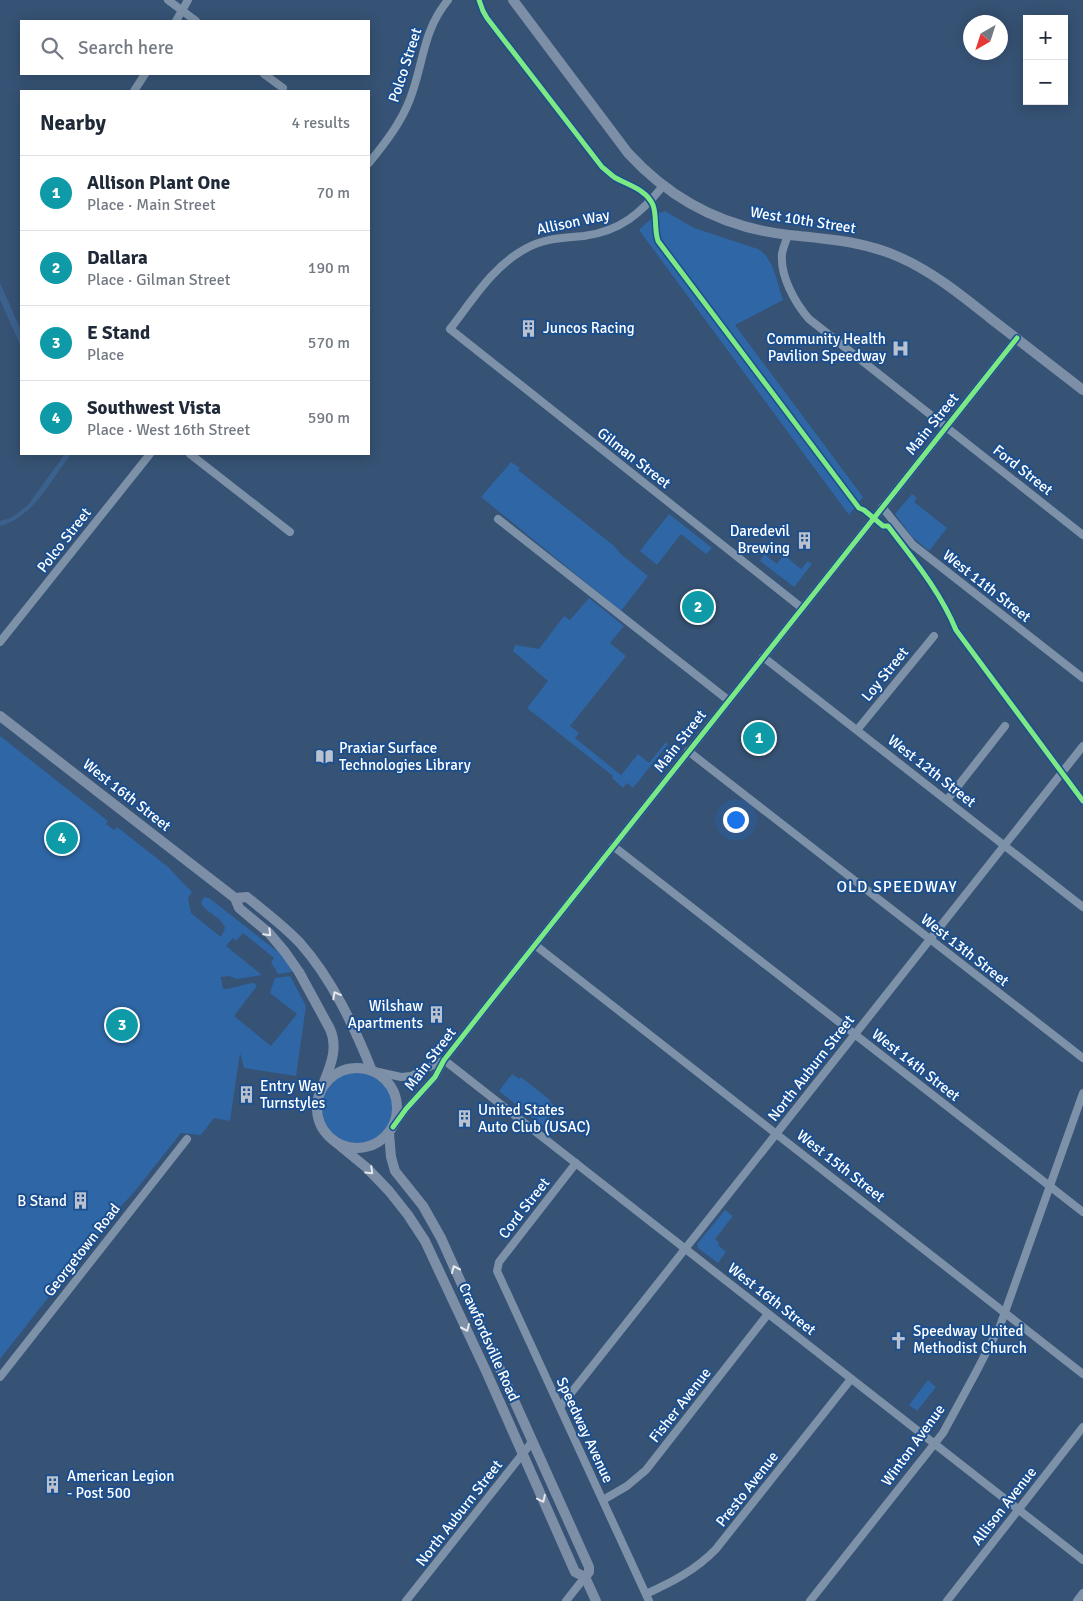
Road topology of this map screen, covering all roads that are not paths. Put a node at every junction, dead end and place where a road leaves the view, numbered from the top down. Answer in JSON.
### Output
{"nodes":[{"id":1,"x":168,"y":0,"type":"edge"},
{"id":2,"x":188,"y":0,"type":"edge"},
{"id":3,"x":448,"y":0,"type":"edge"},
{"id":4,"x":513,"y":0,"type":"edge"},
{"id":5,"x":182,"y":11,"type":"junction"},
{"id":6,"x":177,"y":20,"type":"edge"},
{"id":7,"x":195,"y":20,"type":"edge"},
{"id":8,"x":144,"y":75,"type":"edge"},
{"id":9,"x":265,"y":75,"type":"edge"},
{"id":10,"x":283,"y":88,"type":"dead end"},
{"id":11,"x":135,"y":90,"type":"edge"},
{"id":12,"x":370,"y":162,"type":"edge"},
{"id":13,"x":663,"y":186,"type":"junction"},
{"id":14,"x":788,"y":235,"type":"junction"},
{"id":15,"x":450,"y":330,"type":"joint"},
{"id":16,"x":1017,"y":338,"type":"junction"},
{"id":17,"x":1083,"y":390,"type":"edge"},
{"id":18,"x":945,"y":427,"type":"junction"},
{"id":19,"x":149,"y":455,"type":"edge"},
{"id":20,"x":191,"y":455,"type":"edge"},
{"id":21,"x":882,"y":507,"type":"junction"},
{"id":22,"x":498,"y":519,"type":"dead end"},
{"id":23,"x":290,"y":532,"type":"dead end"},
{"id":24,"x":1083,"y":535,"type":"edge"},
{"id":25,"x":802,"y":608,"type":"junction"},
{"id":26,"x":934,"y":636,"type":"dead end"},
{"id":27,"x":0,"y":642,"type":"edge"},
{"id":28,"x":763,"y":657,"type":"junction"},
{"id":29,"x":1083,"y":678,"type":"edge"},
{"id":30,"x":728,"y":700,"type":"junction"},
{"id":31,"x":0,"y":716,"type":"edge"},
{"id":32,"x":1005,"y":726,"type":"dead end"},
{"id":33,"x":857,"y":730,"type":"junction"},
{"id":34,"x":1083,"y":746,"type":"edge"},
{"id":35,"x":688,"y":751,"type":"junction"},
{"id":36,"x":947,"y":800,"type":"junction"},
{"id":37,"x":1004,"y":845,"type":"junction"},
{"id":38,"x":613,"y":846,"type":"junction"},
{"id":39,"x":235,"y":898,"type":"junction"},
{"id":40,"x":1083,"y":907,"type":"edge"},
{"id":41,"x":930,"y":940,"type":"junction"},
{"id":42,"x":534,"y":945,"type":"junction"},
{"id":43,"x":855,"y":1034,"type":"junction"},
{"id":44,"x":1083,"y":1058,"type":"edge"},
{"id":45,"x":444,"y":1060,"type":"junction"},
{"id":46,"x":373,"y":1071,"type":"junction"},
{"id":47,"x":1083,"y":1092,"type":"edge"},
{"id":48,"x":320,"y":1093,"type":"junction"},
{"id":49,"x":391,"y":1130,"type":"junction"},
{"id":50,"x":776,"y":1133,"type":"junction"},
{"id":51,"x":187,"y":1139,"type":"dead end"},
{"id":52,"x":333,"y":1140,"type":"junction"},
{"id":53,"x":576,"y":1164,"type":"junction"},
{"id":54,"x":1050,"y":1187,"type":"junction"},
{"id":55,"x":1083,"y":1212,"type":"edge"},
{"id":56,"x":685,"y":1249,"type":"junction"},
{"id":57,"x":496,"y":1271,"type":"joint"},
{"id":58,"x":1005,"y":1313,"type":"junction"},
{"id":59,"x":768,"y":1314,"type":"junction"},
{"id":60,"x":1083,"y":1374,"type":"edge"},
{"id":61,"x":0,"y":1377,"type":"edge"},
{"id":62,"x":851,"y":1379,"type":"junction"},
{"id":63,"x":560,"y":1408,"type":"junction"},
{"id":64,"x":1083,"y":1427,"type":"edge"},
{"id":65,"x":532,"y":1442,"type":"junction"},
{"id":66,"x":934,"y":1444,"type":"junction"},
{"id":67,"x":522,"y":1454,"type":"junction"},
{"id":68,"x":603,"y":1500,"type":"junction"},
{"id":69,"x":1019,"y":1510,"type":"junction"},
{"id":70,"x":1083,"y":1560,"type":"edge"},
{"id":71,"x":585,"y":1577,"type":"junction"},
{"id":72,"x":1083,"y":1593,"type":"edge"},
{"id":73,"x":648,"y":1598,"type":"edge"},
{"id":74,"x":406,"y":1601,"type":"edge"},
{"id":75,"x":566,"y":1601,"type":"edge"},
{"id":76,"x":596,"y":1601,"type":"edge"},
{"id":77,"x":810,"y":1601,"type":"edge"},
{"id":78,"x":947,"y":1601,"type":"edge"},
{"id":79,"x":1077,"y":1601,"type":"edge"}],
"edges":[{"from":1,"to":5,"type":"street"},
{"from":2,"to":5,"type":"street"},
{"from":3,"to":12,"type":"street","name":"Polco Street"},
{"from":4,"to":13,"type":"main road","name":"West 10th Street"},
{"from":5,"to":6,"type":"street"},
{"from":5,"to":7,"type":"street"},
{"from":8,"to":11,"type":"street"},
{"from":9,"to":10,"type":"street"},
{"from":13,"to":14,"type":"main road","name":"West 10th Street"},
{"from":13,"to":15,"type":"street","name":"Allison Way"},
{"from":14,"to":16,"type":"main road","name":"West 10th Street"},
{"from":14,"to":18,"type":"street","name":"Ford Street"},
{"from":15,"to":25,"type":"street","name":"Gilman Street"},
{"from":16,"to":17,"type":"main road","name":"West 10th Street"},
{"from":16,"to":18,"type":"street","name":"Main Street"},
{"from":18,"to":21,"type":"street","name":"Main Street"},
{"from":18,"to":24,"type":"street","name":"Ford Street"},
{"from":19,"to":27,"type":"street","name":"Polco Street"},
{"from":20,"to":23,"type":"street"},
{"from":21,"to":25,"type":"street","name":"Main Street"},
{"from":21,"to":29,"type":"street","name":"West 11th Street"},
{"from":22,"to":30,"type":"street"},
{"from":25,"to":28,"type":"street","name":"Main Street"},
{"from":26,"to":33,"type":"street","name":"Loy Street"},
{"from":28,"to":30,"type":"street","name":"Main Street"},
{"from":28,"to":33,"type":"street","name":"West 12th Street"},
{"from":30,"to":35,"type":"street","name":"Main Street"},
{"from":31,"to":39,"type":"main road","name":"West 16th Street"},
{"from":32,"to":36,"type":"street"},
{"from":33,"to":36,"type":"street","name":"West 12th Street"},
{"from":34,"to":37,"type":"street","name":"North Auburn Street"},
{"from":35,"to":38,"type":"street","name":"Main Street"},
{"from":35,"to":41,"type":"street","name":"West 13th Street"},
{"from":36,"to":37,"type":"street","name":"West 12th Street"},
{"from":37,"to":40,"type":"street","name":"West 12th Street"},
{"from":37,"to":41,"type":"street","name":"North Auburn Street"},
{"from":38,"to":42,"type":"street","name":"Main Street"},
{"from":38,"to":43,"type":"street","name":"West 14th Street"},
{"from":46,"to":39,"type":"main road","name":"West 16th Street","one_way":true},
{"from":39,"to":48,"type":"main road","name":"West 16th Street","one_way":true},
{"from":41,"to":43,"type":"street","name":"North Auburn Street"},
{"from":41,"to":44,"type":"street","name":"West 13th Street"},
{"from":42,"to":45,"type":"street","name":"Main Street"},
{"from":42,"to":50,"type":"street","name":"West 15th Street"},
{"from":43,"to":50,"type":"street","name":"North Auburn Street"},
{"from":43,"to":54,"type":"street","name":"West 14th Street"},
{"from":45,"to":46,"type":"street","name":"Main Street"},
{"from":45,"to":49,"type":"street","name":"Main Street"},
{"from":45,"to":53,"type":"street","name":"West 16th Street"},
{"from":46,"to":48,"type":"main road"},
{"from":46,"to":49,"type":"main road"},
{"from":47,"to":54,"type":"street","name":"Winton Avenue"},
{"from":48,"to":52,"type":"main road"},
{"from":49,"to":52,"type":"main road"},
{"from":65,"to":49,"type":"main road","name":"Crawfordsville Road","one_way":true},
{"from":50,"to":56,"type":"street","name":"North Auburn Street"},
{"from":50,"to":58,"type":"street","name":"West 15th Street"},
{"from":51,"to":61,"type":"street","name":"Georgetown Road"},
{"from":52,"to":67,"type":"main road","name":"Crawfordsville Road","one_way":true},
{"from":53,"to":56,"type":"street","name":"West 16th Street"},
{"from":53,"to":57,"type":"street","name":"Cord Street"},
{"from":54,"to":55,"type":"street","name":"West 14th Street"},
{"from":54,"to":58,"type":"street","name":"Winton Avenue"},
{"from":56,"to":59,"type":"street","name":"West 16th Street"},
{"from":56,"to":63,"type":"street","name":"North Auburn Street"},
{"from":57,"to":63,"type":"street","name":"Speedway Avenue"},
{"from":58,"to":60,"type":"street","name":"West 15th Street"},
{"from":58,"to":66,"type":"street","name":"Winton Avenue"},
{"from":59,"to":62,"type":"street","name":"West 16th Street"},
{"from":59,"to":68,"type":"street","name":"Fisher Avenue"},
{"from":62,"to":66,"type":"street","name":"West 16th Street"},
{"from":62,"to":73,"type":"street","name":"Presto Avenue"},
{"from":63,"to":68,"type":"street","name":"Speedway Avenue"},
{"from":64,"to":69,"type":"street","name":"Allison Avenue"},
{"from":65,"to":67,"type":"street","name":"North Auburn Street"},
{"from":65,"to":71,"type":"main road","name":"Crawfordsville Road"},
{"from":66,"to":69,"type":"street","name":"West 16th Street"},
{"from":66,"to":77,"type":"street","name":"Winton Avenue"},
{"from":67,"to":71,"type":"main road","name":"Crawfordsville Road","one_way":true},
{"from":67,"to":74,"type":"street","name":"North Auburn Street"},
{"from":68,"to":73,"type":"street","name":"Speedway Avenue"},
{"from":69,"to":70,"type":"street","name":"West 16th Street"},
{"from":69,"to":78,"type":"street","name":"Allison Avenue"},
{"from":71,"to":75,"type":"street"},
{"from":71,"to":76,"type":"main road","name":"Crawfordsville Road"},
{"from":72,"to":79,"type":"street"}]}
